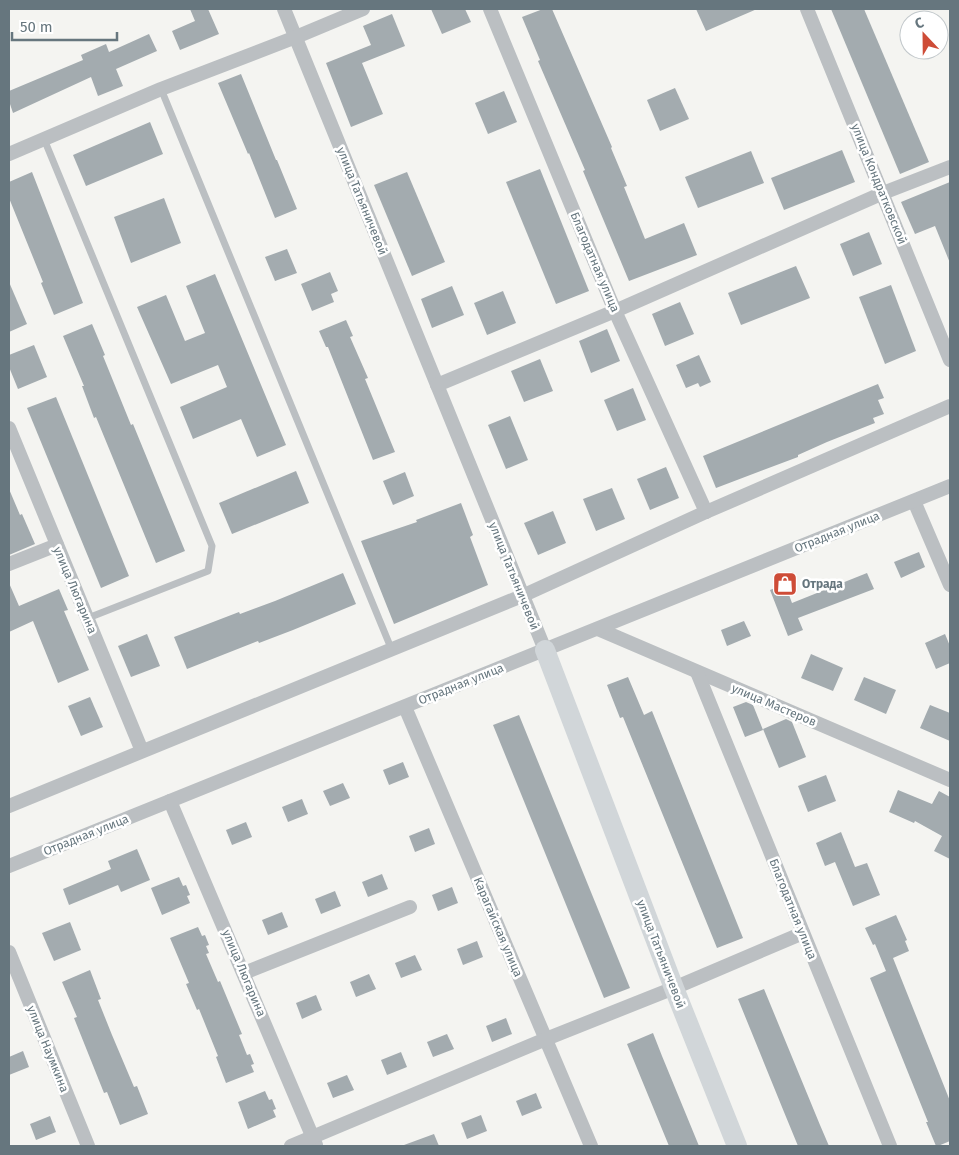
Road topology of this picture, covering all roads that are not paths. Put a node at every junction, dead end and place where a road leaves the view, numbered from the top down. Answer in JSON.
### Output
{"nodes":[{"id":1,"x":284,"y":9,"type":"edge"},
{"id":2,"x":363,"y":9,"type":"edge"},
{"id":3,"x":490,"y":9,"type":"edge"},
{"id":4,"x":807,"y":9,"type":"edge"},
{"id":5,"x":296,"y":37,"type":"junction"},
{"id":6,"x":161,"y":88,"type":"junction"},
{"id":7,"x":44,"y":139,"type":"junction"},
{"id":8,"x":9,"y":154,"type":"edge"},
{"id":9,"x":950,"y":167,"type":"edge"},
{"id":10,"x":883,"y":193,"type":"junction"},
{"id":11,"x":615,"y":311,"type":"junction"},
{"id":12,"x":950,"y":360,"type":"edge"},
{"id":13,"x":437,"y":385,"type":"junction"},
{"id":14,"x":950,"y":406,"type":"edge"},
{"id":15,"x":9,"y":428,"type":"edge"},
{"id":16,"x":950,"y":486,"type":"edge"},
{"id":17,"x":914,"y":501,"type":"junction"},
{"id":18,"x":706,"y":512,"type":"junction"},
{"id":19,"x":56,"y":545,"type":"junction"},
{"id":20,"x":9,"y":564,"type":"edge"},
{"id":21,"x":950,"y":585,"type":"edge"},
{"id":22,"x":522,"y":596,"type":"junction"},
{"id":23,"x":88,"y":618,"type":"junction"},
{"id":24,"x":598,"y":629,"type":"junction"},
{"id":25,"x":392,"y":648,"type":"junction"},
{"id":26,"x":545,"y":650,"type":"junction"},
{"id":27,"x":696,"y":672,"type":"junction"},
{"id":28,"x":405,"y":707,"type":"junction"},
{"id":29,"x":142,"y":751,"type":"junction"},
{"id":30,"x":950,"y":780,"type":"edge"},
{"id":31,"x":170,"y":801,"type":"junction"},
{"id":32,"x":9,"y":806,"type":"edge"},
{"id":33,"x":9,"y":866,"type":"edge"},
{"id":34,"x":410,"y":907,"type":"dead end"},
{"id":35,"x":803,"y":933,"type":"junction"},
{"id":36,"x":9,"y":952,"type":"edge"},
{"id":37,"x":244,"y":974,"type":"junction"},
{"id":38,"x":674,"y":988,"type":"junction"},
{"id":39,"x":546,"y":1039,"type":"junction"},
{"id":40,"x":314,"y":1142,"type":"edge"},
{"id":41,"x":88,"y":1146,"type":"edge"},
{"id":42,"x":292,"y":1146,"type":"edge"},
{"id":43,"x":592,"y":1146,"type":"edge"},
{"id":44,"x":737,"y":1146,"type":"edge"},
{"id":45,"x":890,"y":1146,"type":"edge"}],
"edges":[{"from":1,"to":5,"type":"street","name":"улица Татьяничевой"},
{"from":2,"to":5,"type":"street"},
{"from":3,"to":11,"type":"street","name":"Благодатная улица"},
{"from":4,"to":10,"type":"street","name":"улица Кондратковской"},
{"from":5,"to":6,"type":"street"},
{"from":5,"to":13,"type":"street","name":"улица Татьяничевой"},
{"from":6,"to":7,"type":"street"},
{"from":6,"to":25,"type":"lane"},
{"from":7,"to":8,"type":"street"},
{"from":7,"to":23,"type":"lane"},
{"from":9,"to":10,"type":"street"},
{"from":10,"to":11,"type":"street"},
{"from":10,"to":12,"type":"street","name":"улица Кондратковской"},
{"from":11,"to":13,"type":"street"},
{"from":11,"to":18,"type":"street","name":"Благодатная улица"},
{"from":13,"to":22,"type":"street","name":"улица Татьяничевой"},
{"from":14,"to":18,"type":"street"},
{"from":15,"to":19,"type":"street","name":"улица Люгарина"},
{"from":16,"to":17,"type":"street","name":"Отрадная улица"},
{"from":17,"to":21,"type":"street"},
{"from":17,"to":24,"type":"street","name":"Отрадная улица"},
{"from":18,"to":22,"type":"street"},
{"from":19,"to":20,"type":"street"},
{"from":19,"to":23,"type":"street","name":"улица Люгарина"},
{"from":22,"to":25,"type":"street"},
{"from":22,"to":26,"type":"street","name":"улица Татьяничевой"},
{"from":23,"to":29,"type":"street","name":"улица Люгарина"},
{"from":24,"to":26,"type":"street","name":"Отрадная улица"},
{"from":24,"to":27,"type":"street","name":"улица Мастеров"},
{"from":25,"to":29,"type":"street"},
{"from":26,"to":28,"type":"street","name":"Отрадная улица"},
{"from":26,"to":38,"type":"street","name":"улица Татьяничевой"},
{"from":27,"to":30,"type":"street","name":"улица Мастеров"},
{"from":27,"to":35,"type":"street","name":"Благодатная улица"},
{"from":28,"to":31,"type":"street","name":"Отрадная улица"},
{"from":28,"to":39,"type":"street","name":"Карагайская улица"},
{"from":29,"to":32,"type":"street"},
{"from":31,"to":33,"type":"street","name":"Отрадная улица"},
{"from":31,"to":37,"type":"street","name":"улица Люгарина"},
{"from":34,"to":37,"type":"street"},
{"from":35,"to":38,"type":"street"},
{"from":35,"to":45,"type":"street","name":"Благодатная улица"},
{"from":36,"to":41,"type":"street","name":"улица Наумкина"},
{"from":37,"to":40,"type":"street","name":"улица Люгарина"},
{"from":38,"to":39,"type":"street"},
{"from":38,"to":44,"type":"street","name":"улица Татьяничевой"},
{"from":39,"to":40,"type":"street"},
{"from":39,"to":43,"type":"street","name":"Карагайская улица"},
{"from":40,"to":42,"type":"street"}]}
